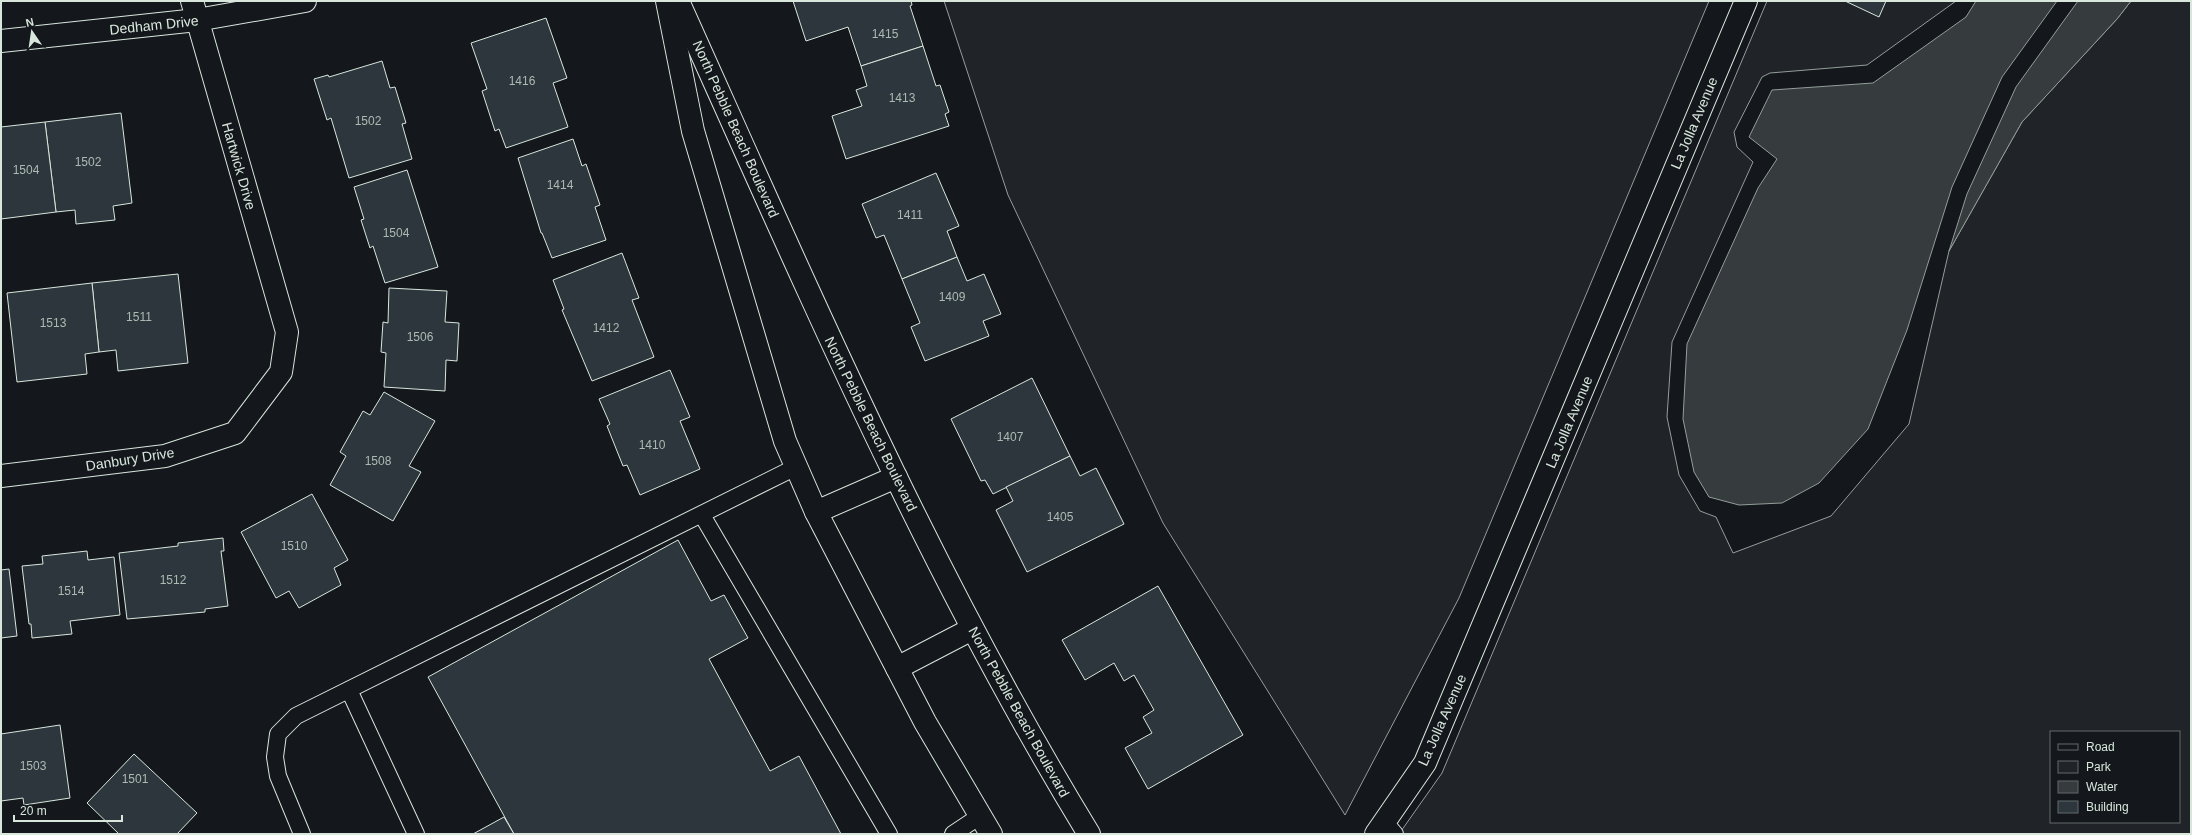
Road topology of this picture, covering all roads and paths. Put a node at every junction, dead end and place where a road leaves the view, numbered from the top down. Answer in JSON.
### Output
{"nodes":[{"id":1,"x":305,"y":1,"type":"edge"},
{"id":2,"x":667,"y":1,"type":"edge"},
{"id":3,"x":678,"y":1,"type":"edge"},
{"id":4,"x":1746,"y":1,"type":"edge"},
{"id":5,"x":194,"y":11,"type":"edge"},
{"id":6,"x":1,"y":41,"type":"edge"},
{"id":7,"x":287,"y":332,"type":"joint"},
{"id":8,"x":796,"y":467,"type":"junction"},
{"id":9,"x":1,"y":476,"type":"edge"},
{"id":10,"x":896,"y":477,"type":"junction"},
{"id":11,"x":816,"y":512,"type":"junction"},
{"id":12,"x":702,"y":515,"type":"junction"},
{"id":13,"x":972,"y":629,"type":"junction"},
{"id":14,"x":897,"y":668,"type":"junction"},
{"id":15,"x":349,"y":690,"type":"junction"},
{"id":16,"x":985,"y":825,"type":"edge"},
{"id":17,"x":1385,"y":830,"type":"edge"},
{"id":18,"x":302,"y":834,"type":"edge"},
{"id":19,"x":416,"y":834,"type":"edge"},
{"id":20,"x":889,"y":834,"type":"edge"},
{"id":21,"x":953,"y":834,"type":"edge"},
{"id":22,"x":1089,"y":834,"type":"edge"}],
"edges":[{"from":1,"to":5,"type":"street","name":"Dedham Drive"},
{"from":2,"to":8,"type":"street","name":"North Pebble Beach Boulevard"},
{"from":3,"to":10,"type":"street","name":"North Pebble Beach Boulevard"},
{"from":4,"to":17,"type":"street","name":"La Jolla Avenue"},
{"from":5,"to":6,"type":"street","name":"Dedham Drive"},
{"from":5,"to":7,"type":"street","name":"Hartwick Drive"},
{"from":7,"to":9,"type":"street","name":"Danbury Drive"},
{"from":8,"to":11,"type":"street","name":"North Pebble Beach Boulevard"},
{"from":8,"to":12,"type":"lane"},
{"from":10,"to":11,"type":"street"},
{"from":10,"to":13,"type":"street","name":"North Pebble Beach Boulevard"},
{"from":11,"to":14,"type":"street","name":"North Pebble Beach Boulevard"},
{"from":12,"to":15,"type":"lane"},
{"from":12,"to":20,"type":"lane"},
{"from":13,"to":14,"type":"street"},
{"from":13,"to":22,"type":"street","name":"North Pebble Beach Boulevard"},
{"from":14,"to":16,"type":"street","name":"North Pebble Beach Boulevard"},
{"from":15,"to":18,"type":"lane"},
{"from":15,"to":19,"type":"lane"},
{"from":16,"to":21,"type":"lane"}]}
